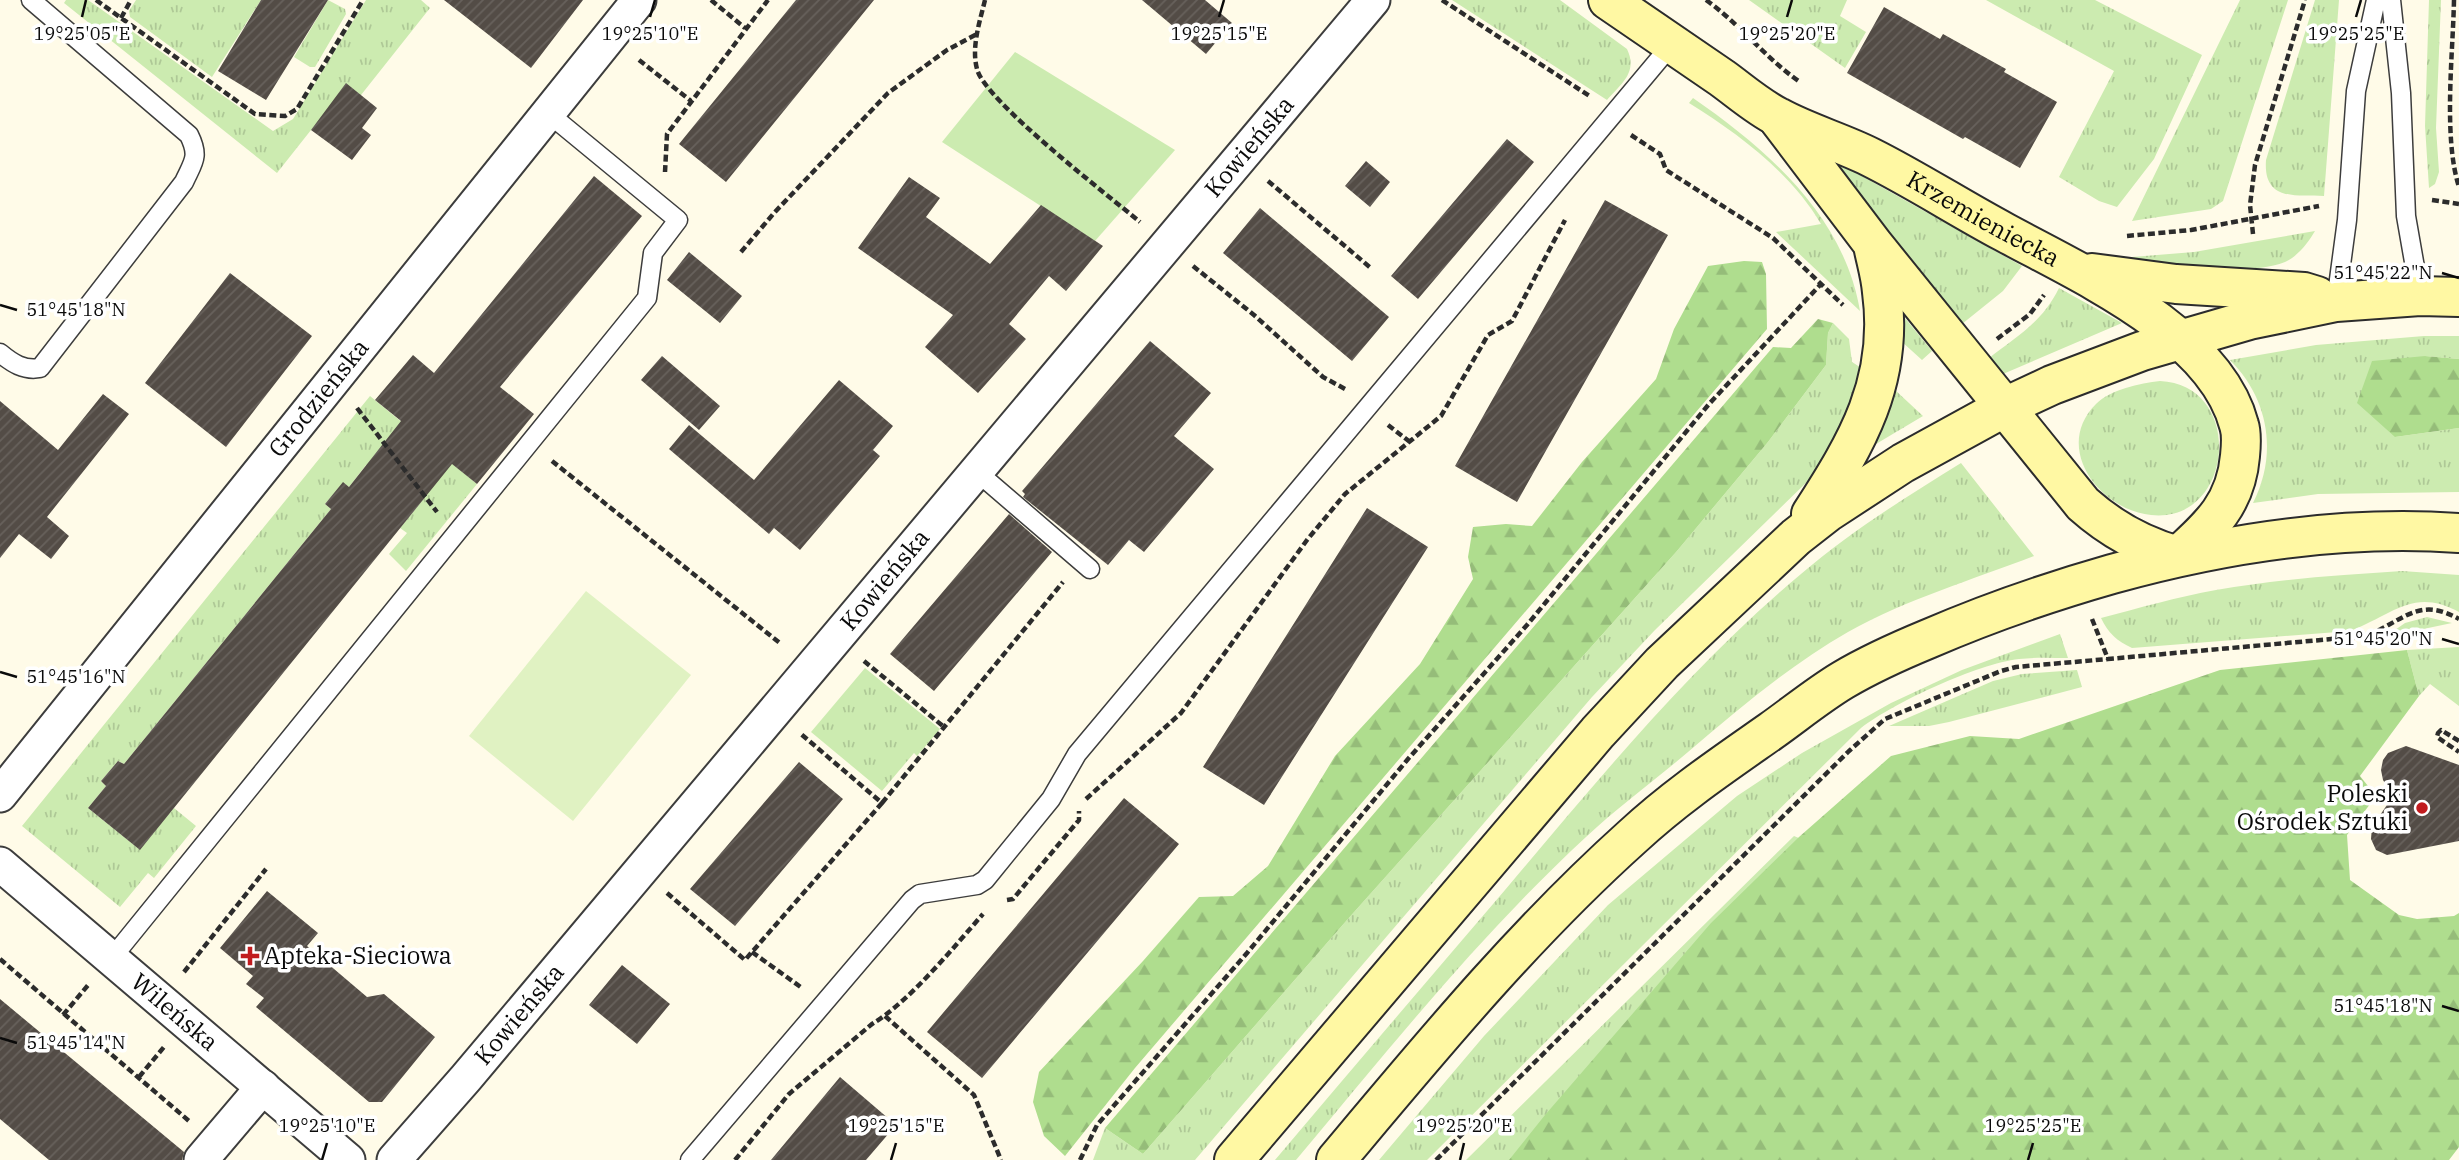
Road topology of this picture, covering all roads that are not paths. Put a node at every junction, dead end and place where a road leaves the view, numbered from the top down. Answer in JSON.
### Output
{"nodes":[{"id":1,"x":31,"y":0,"type":"edge"},
{"id":2,"x":639,"y":0,"type":"edge"},
{"id":3,"x":1373,"y":0,"type":"edge"},
{"id":4,"x":1608,"y":0,"type":"edge"},
{"id":5,"x":2376,"y":0,"type":"edge"},
{"id":6,"x":2391,"y":0,"type":"edge"},
{"id":7,"x":1672,"y":44,"type":"junction"},
{"id":8,"x":548,"y":113,"type":"junction"},
{"id":9,"x":1777,"y":117,"type":"junction"},
{"id":10,"x":1873,"y":244,"type":"junction"},
{"id":11,"x":2061,"y":281,"type":"junction"},
{"id":12,"x":2420,"y":296,"type":"junction"},
{"id":13,"x":2459,"y":297,"type":"edge"},
{"id":14,"x":2336,"y":302,"type":"junction"},
{"id":15,"x":2180,"y":339,"type":"junction"},
{"id":16,"x":0,"y":354,"type":"edge"},
{"id":17,"x":2004,"y":407,"type":"junction"},
{"id":18,"x":976,"y":471,"type":"junction"},
{"id":19,"x":2459,"y":533,"type":"edge"},
{"id":20,"x":1796,"y":537,"type":"junction"},
{"id":21,"x":2178,"y":556,"type":"junction"},
{"id":22,"x":1090,"y":569,"type":"dead end"},
{"id":23,"x":0,"y":795,"type":"edge"},
{"id":24,"x":0,"y":864,"type":"edge"},
{"id":25,"x":111,"y":959,"type":"junction"},
{"id":26,"x":263,"y":1087,"type":"junction"},
{"id":27,"x":201,"y":1160,"type":"edge"},
{"id":28,"x":348,"y":1160,"type":"edge"},
{"id":29,"x":394,"y":1160,"type":"edge"},
{"id":30,"x":690,"y":1160,"type":"edge"},
{"id":31,"x":1234,"y":1160,"type":"edge"},
{"id":32,"x":1336,"y":1160,"type":"edge"}],
"edges":[{"from":1,"to":16,"type":"lane"},
{"from":2,"to":8,"type":"street","name":"Grodzieńska"},
{"from":3,"to":18,"type":"street","name":"Kowieńska"},
{"from":4,"to":7,"type":"main road","name":"Krzemieniecka"},
{"from":5,"to":14,"type":"lane"},
{"from":6,"to":12,"type":"lane"},
{"from":7,"to":9,"type":"main road","name":"Krzemieniecka"},
{"from":7,"to":30,"type":"lane"},
{"from":8,"to":23,"type":"street","name":"Grodzieńska"},
{"from":8,"to":25,"type":"lane"},
{"from":9,"to":10,"type":"main road","name":"Krzemieniecka"},
{"from":9,"to":11,"type":"main road","name":"Krzemieniecka"},
{"from":10,"to":17,"type":"main road","name":"Krzemieniecka"},
{"from":10,"to":20,"type":"main road"},
{"from":11,"to":14,"type":"main road"},
{"from":11,"to":15,"type":"main road","name":"Krzemieniecka"},
{"from":12,"to":13,"type":"main road"},
{"from":12,"to":14,"type":"main road"},
{"from":14,"to":15,"type":"main road"},
{"from":15,"to":17,"type":"main road"},
{"from":15,"to":21,"type":"main road","name":"Krzemieniecka"},
{"from":17,"to":20,"type":"main road"},
{"from":17,"to":21,"type":"main road","name":"Krzemieniecka"},
{"from":18,"to":22,"type":"lane"},
{"from":18,"to":29,"type":"street","name":"Kowieńska"},
{"from":19,"to":21,"type":"main road"},
{"from":20,"to":31,"type":"main road"},
{"from":21,"to":32,"type":"main road"},
{"from":24,"to":25,"type":"street","name":"Wileńska"},
{"from":25,"to":26,"type":"street","name":"Wileńska"},
{"from":26,"to":27,"type":"street"},
{"from":26,"to":28,"type":"street","name":"Wileńska"}]}
